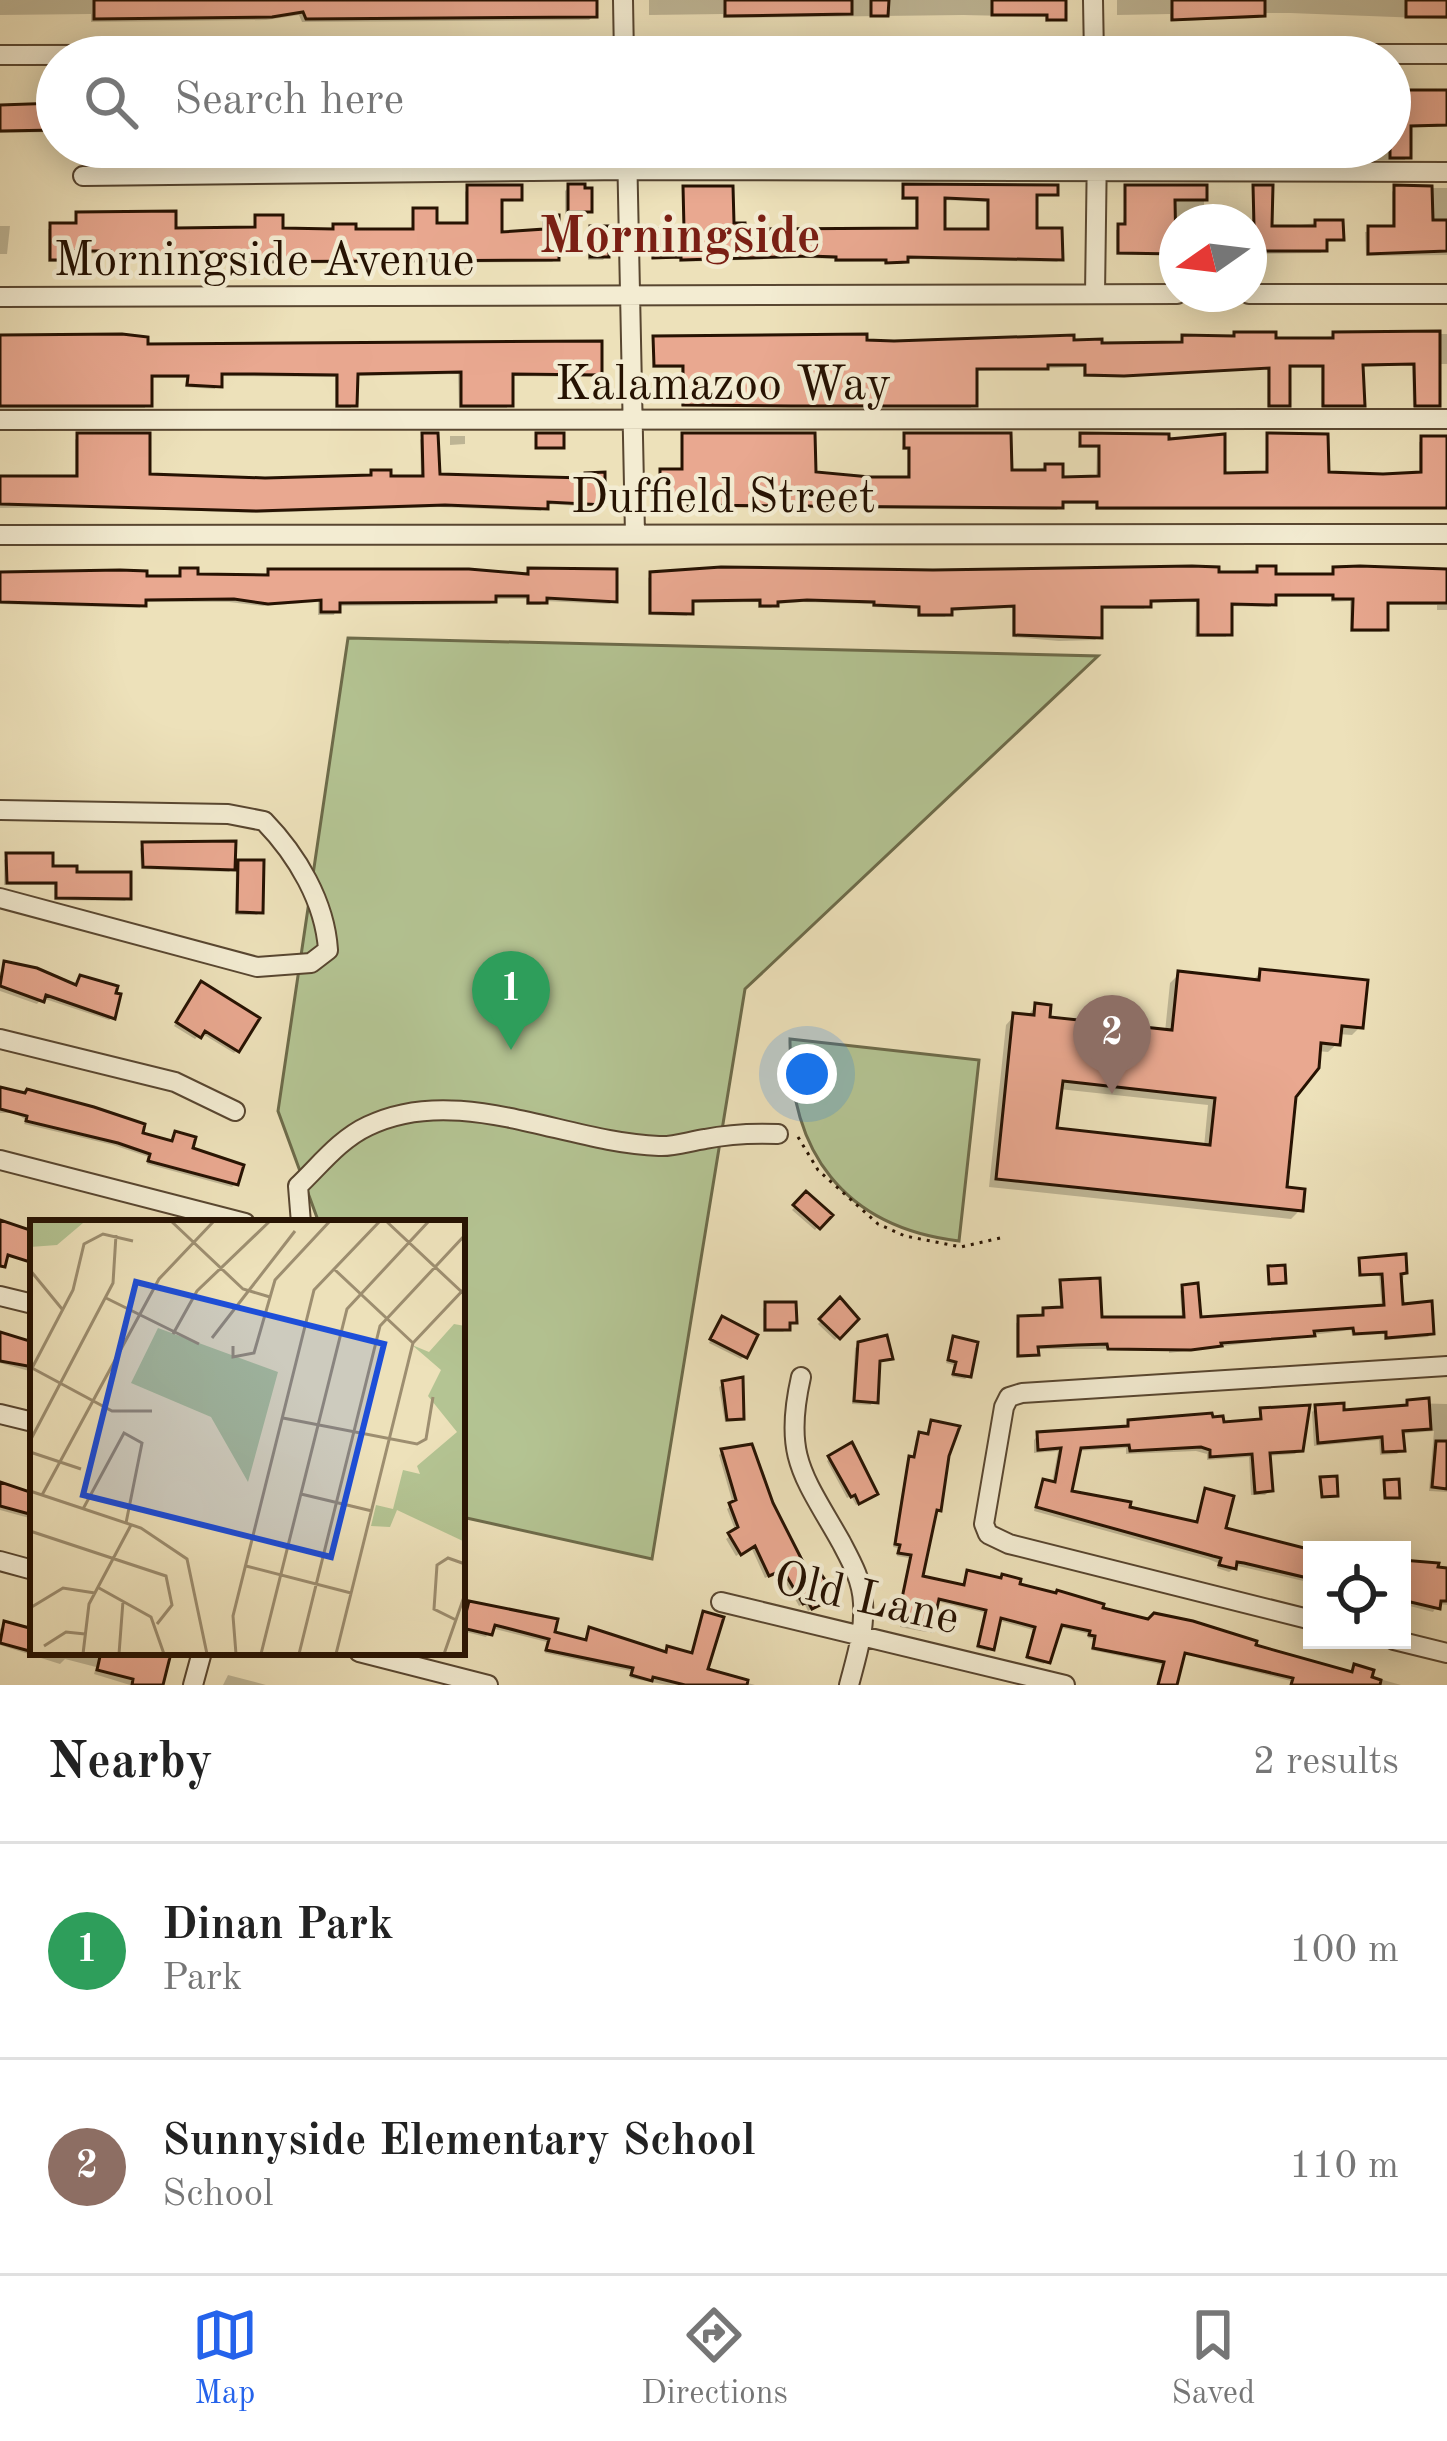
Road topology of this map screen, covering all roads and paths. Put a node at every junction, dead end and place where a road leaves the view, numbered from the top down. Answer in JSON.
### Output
{"nodes":[{"id":1,"x":623,"y":0,"type":"edge"},
{"id":2,"x":1094,"y":0,"type":"edge"},
{"id":3,"x":624,"y":36,"type":"edge"},
{"id":4,"x":1094,"y":36,"type":"edge"},
{"id":5,"x":0,"y":55,"type":"edge"},
{"id":6,"x":36,"y":55,"type":"edge"},
{"id":7,"x":1411,"y":55,"type":"edge"},
{"id":8,"x":1447,"y":55,"type":"edge"},
{"id":9,"x":1098,"y":168,"type":"edge"},
{"id":10,"x":628,"y":170,"type":"junction"},
{"id":11,"x":1098,"y":172,"type":"junction"},
{"id":12,"x":1447,"y":172,"type":"edge"},
{"id":13,"x":83,"y":176,"type":"dead end"},
{"id":14,"x":1095,"y":294,"type":"junction"},
{"id":15,"x":1159,"y":294,"type":"edge"},
{"id":16,"x":1267,"y":294,"type":"edge"},
{"id":17,"x":1447,"y":294,"type":"edge"},
{"id":18,"x":0,"y":297,"type":"edge"},
{"id":19,"x":631,"y":297,"type":"junction"},
{"id":20,"x":1447,"y":419,"type":"edge"},
{"id":21,"x":0,"y":420,"type":"edge"},
{"id":22,"x":631,"y":422,"type":"junction"},
{"id":23,"x":635,"y":534,"type":"junction"},
{"id":24,"x":1447,"y":534,"type":"edge"},
{"id":25,"x":0,"y":535,"type":"edge"},
{"id":26,"x":0,"y":811,"type":"edge"},
{"id":27,"x":0,"y":898,"type":"edge"},
{"id":28,"x":0,"y":1039,"type":"edge"},
{"id":29,"x":235,"y":1111,"type":"dead end"},
{"id":30,"x":778,"y":1134,"type":"joint"},
{"id":31,"x":0,"y":1160,"type":"edge"},
{"id":32,"x":233,"y":1220,"type":"edge"},
{"id":33,"x":301,"y":1220,"type":"edge"},
{"id":34,"x":1000,"y":1238,"type":"dead end"},
{"id":35,"x":0,"y":1296,"type":"edge"},
{"id":36,"x":30,"y":1303,"type":"edge"},
{"id":37,"x":1447,"y":1366,"type":"edge"},
{"id":38,"x":801,"y":1377,"type":"dead end"},
{"id":39,"x":0,"y":1414,"type":"edge"},
{"id":40,"x":30,"y":1421,"type":"edge"},
{"id":41,"x":0,"y":1561,"type":"edge"},
{"id":42,"x":30,"y":1569,"type":"edge"},
{"id":43,"x":721,"y":1602,"type":"dead end"},
{"id":44,"x":1303,"y":1618,"type":"edge"},
{"id":45,"x":863,"y":1633,"type":"junction"},
{"id":46,"x":1411,"y":1644,"type":"edge"},
{"id":47,"x":1447,"y":1653,"type":"edge"},
{"id":48,"x":201,"y":1655,"type":"edge"},
{"id":49,"x":371,"y":1655,"type":"edge"},
{"id":50,"x":193,"y":1685,"type":"edge"},
{"id":51,"x":488,"y":1685,"type":"edge"},
{"id":52,"x":849,"y":1685,"type":"edge"},
{"id":53,"x":1065,"y":1685,"type":"edge"}],
"edges":[{"from":1,"to":3,"type":"street"},
{"from":2,"to":4,"type":"street"},
{"from":5,"to":6,"type":"street"},
{"from":7,"to":8,"type":"street"},
{"from":9,"to":11,"type":"street"},
{"from":10,"to":11,"type":"street"},
{"from":10,"to":13,"type":"street"},
{"from":10,"to":19,"type":"street"},
{"from":11,"to":12,"type":"street"},
{"from":11,"to":14,"type":"street"},
{"from":14,"to":15,"type":"street","name":"Morningside Avenue"},
{"from":14,"to":19,"type":"street","name":"Morningside Avenue"},
{"from":16,"to":17,"type":"street"},
{"from":18,"to":19,"type":"street","name":"Morningside Avenue"},
{"from":19,"to":22,"type":"street"},
{"from":20,"to":22,"type":"street","name":"Kalamazoo Way"},
{"from":21,"to":22,"type":"street","name":"Kalamazoo Way"},
{"from":22,"to":23,"type":"street"},
{"from":23,"to":24,"type":"street","name":"Duffield Street"},
{"from":23,"to":25,"type":"street","name":"Duffield Street"},
{"from":26,"to":27,"type":"street"},
{"from":28,"to":29,"type":"street"},
{"from":30,"to":33,"type":"street"},
{"from":30,"to":34,"type":"path"},
{"from":31,"to":32,"type":"street"},
{"from":35,"to":36,"type":"street"},
{"from":37,"to":44,"type":"street"},
{"from":38,"to":45,"type":"street"},
{"from":39,"to":40,"type":"street"},
{"from":41,"to":42,"type":"street"},
{"from":43,"to":45,"type":"street","name":"Old Lane"},
{"from":45,"to":52,"type":"street"},
{"from":45,"to":53,"type":"street","name":"Old Lane"},
{"from":46,"to":47,"type":"street"},
{"from":48,"to":50,"type":"street"},
{"from":49,"to":51,"type":"street"}]}
